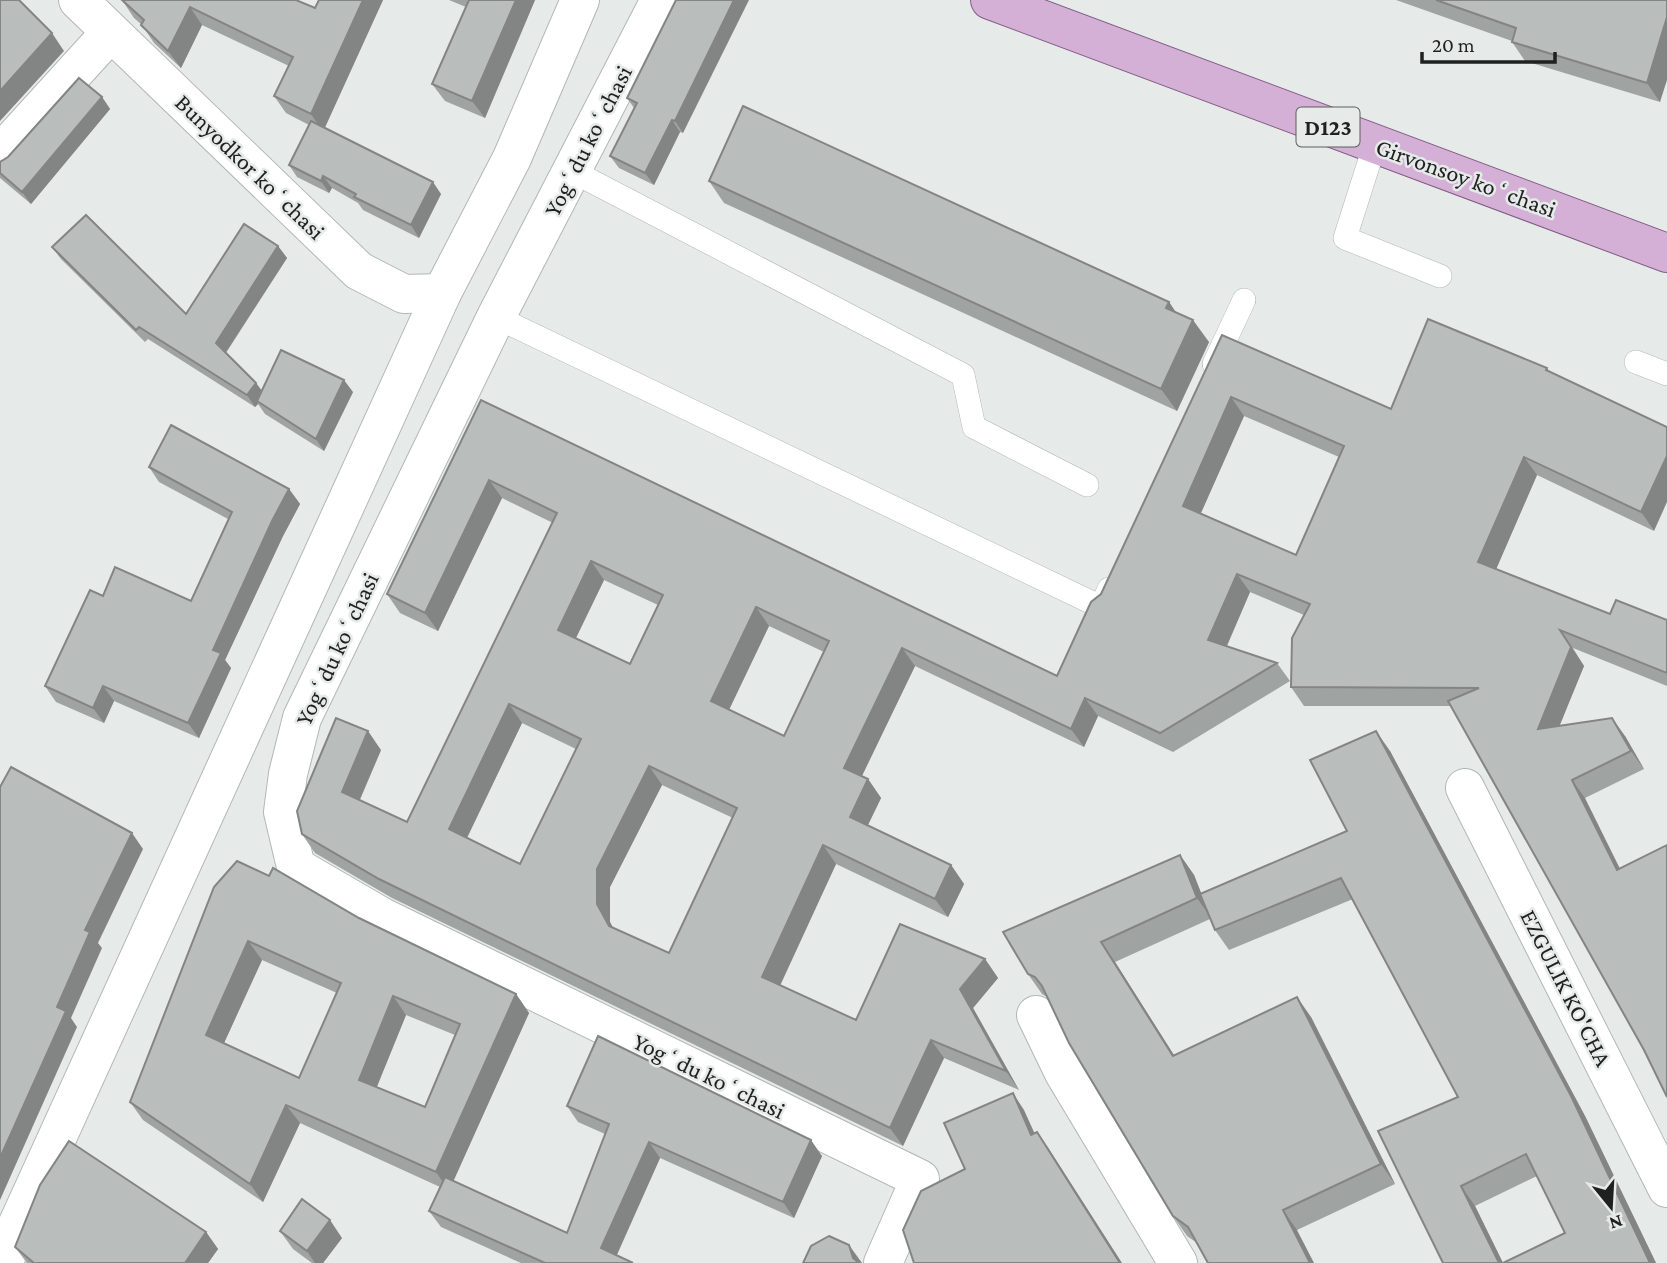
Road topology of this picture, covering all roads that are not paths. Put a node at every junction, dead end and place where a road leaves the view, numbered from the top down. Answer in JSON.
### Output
{"nodes":[{"id":1,"x":78,"y":0,"type":"edge"},
{"id":2,"x":580,"y":0,"type":"edge"},
{"id":3,"x":660,"y":0,"type":"edge"},
{"id":4,"x":990,"y":0,"type":"edge"},
{"id":5,"x":110,"y":33,"type":"junction"},
{"id":6,"x":1375,"y":144,"type":"junction"},
{"id":7,"x":0,"y":154,"type":"edge"},
{"id":8,"x":572,"y":171,"type":"junction"},
{"id":9,"x":1667,"y":253,"type":"edge"},
{"id":10,"x":1440,"y":276,"type":"dead end"},
{"id":11,"x":442,"y":293,"type":"junction"},
{"id":12,"x":1244,"y":300,"type":"dead end"},
{"id":13,"x":496,"y":317,"type":"junction"},
{"id":14,"x":1636,"y":362,"type":"dead end"},
{"id":15,"x":1667,"y":374,"type":"edge"},
{"id":16,"x":1204,"y":386,"type":"edge"},
{"id":17,"x":1087,"y":485,"type":"dead end"},
{"id":18,"x":1118,"y":570,"type":"edge"},
{"id":19,"x":1465,"y":788,"type":"dead end"},
{"id":20,"x":1036,"y":1015,"type":"edge"},
{"id":21,"x":1667,"y":1188,"type":"edge"},
{"id":22,"x":4,"y":1263,"type":"edge"},
{"id":23,"x":883,"y":1263,"type":"edge"},
{"id":24,"x":1178,"y":1263,"type":"edge"}],
"edges":[{"from":1,"to":5,"type":"street","name":"Bunyodkor koʻchasi"},
{"from":2,"to":11,"type":"street","name":"Yogʻdu koʻchasi"},
{"from":3,"to":8,"type":"street","name":"Yogʻdu koʻchasi"},
{"from":4,"to":6,"type":"main road","name":"Girvonsoy koʻchasi","number":"D123"},
{"from":5,"to":7,"type":"street"},
{"from":5,"to":11,"type":"street","name":"Bunyodkor koʻchasi"},
{"from":6,"to":9,"type":"main road","name":"Girvonsoy koʻchasi","number":"D123"},
{"from":6,"to":10,"type":"lane"},
{"from":8,"to":13,"type":"street","name":"Yogʻdu koʻchasi"},
{"from":8,"to":17,"type":"lane"},
{"from":11,"to":22,"type":"street","name":"Yogʻdu koʻchasi"},
{"from":12,"to":16,"type":"lane"},
{"from":13,"to":18,"type":"lane"},
{"from":13,"to":23,"type":"street","name":"Yogʻdu koʻchasi"},
{"from":14,"to":15,"type":"lane"},
{"from":19,"to":21,"type":"street","name":"EZGULIK KO'CHA"},
{"from":20,"to":24,"type":"street"}]}
